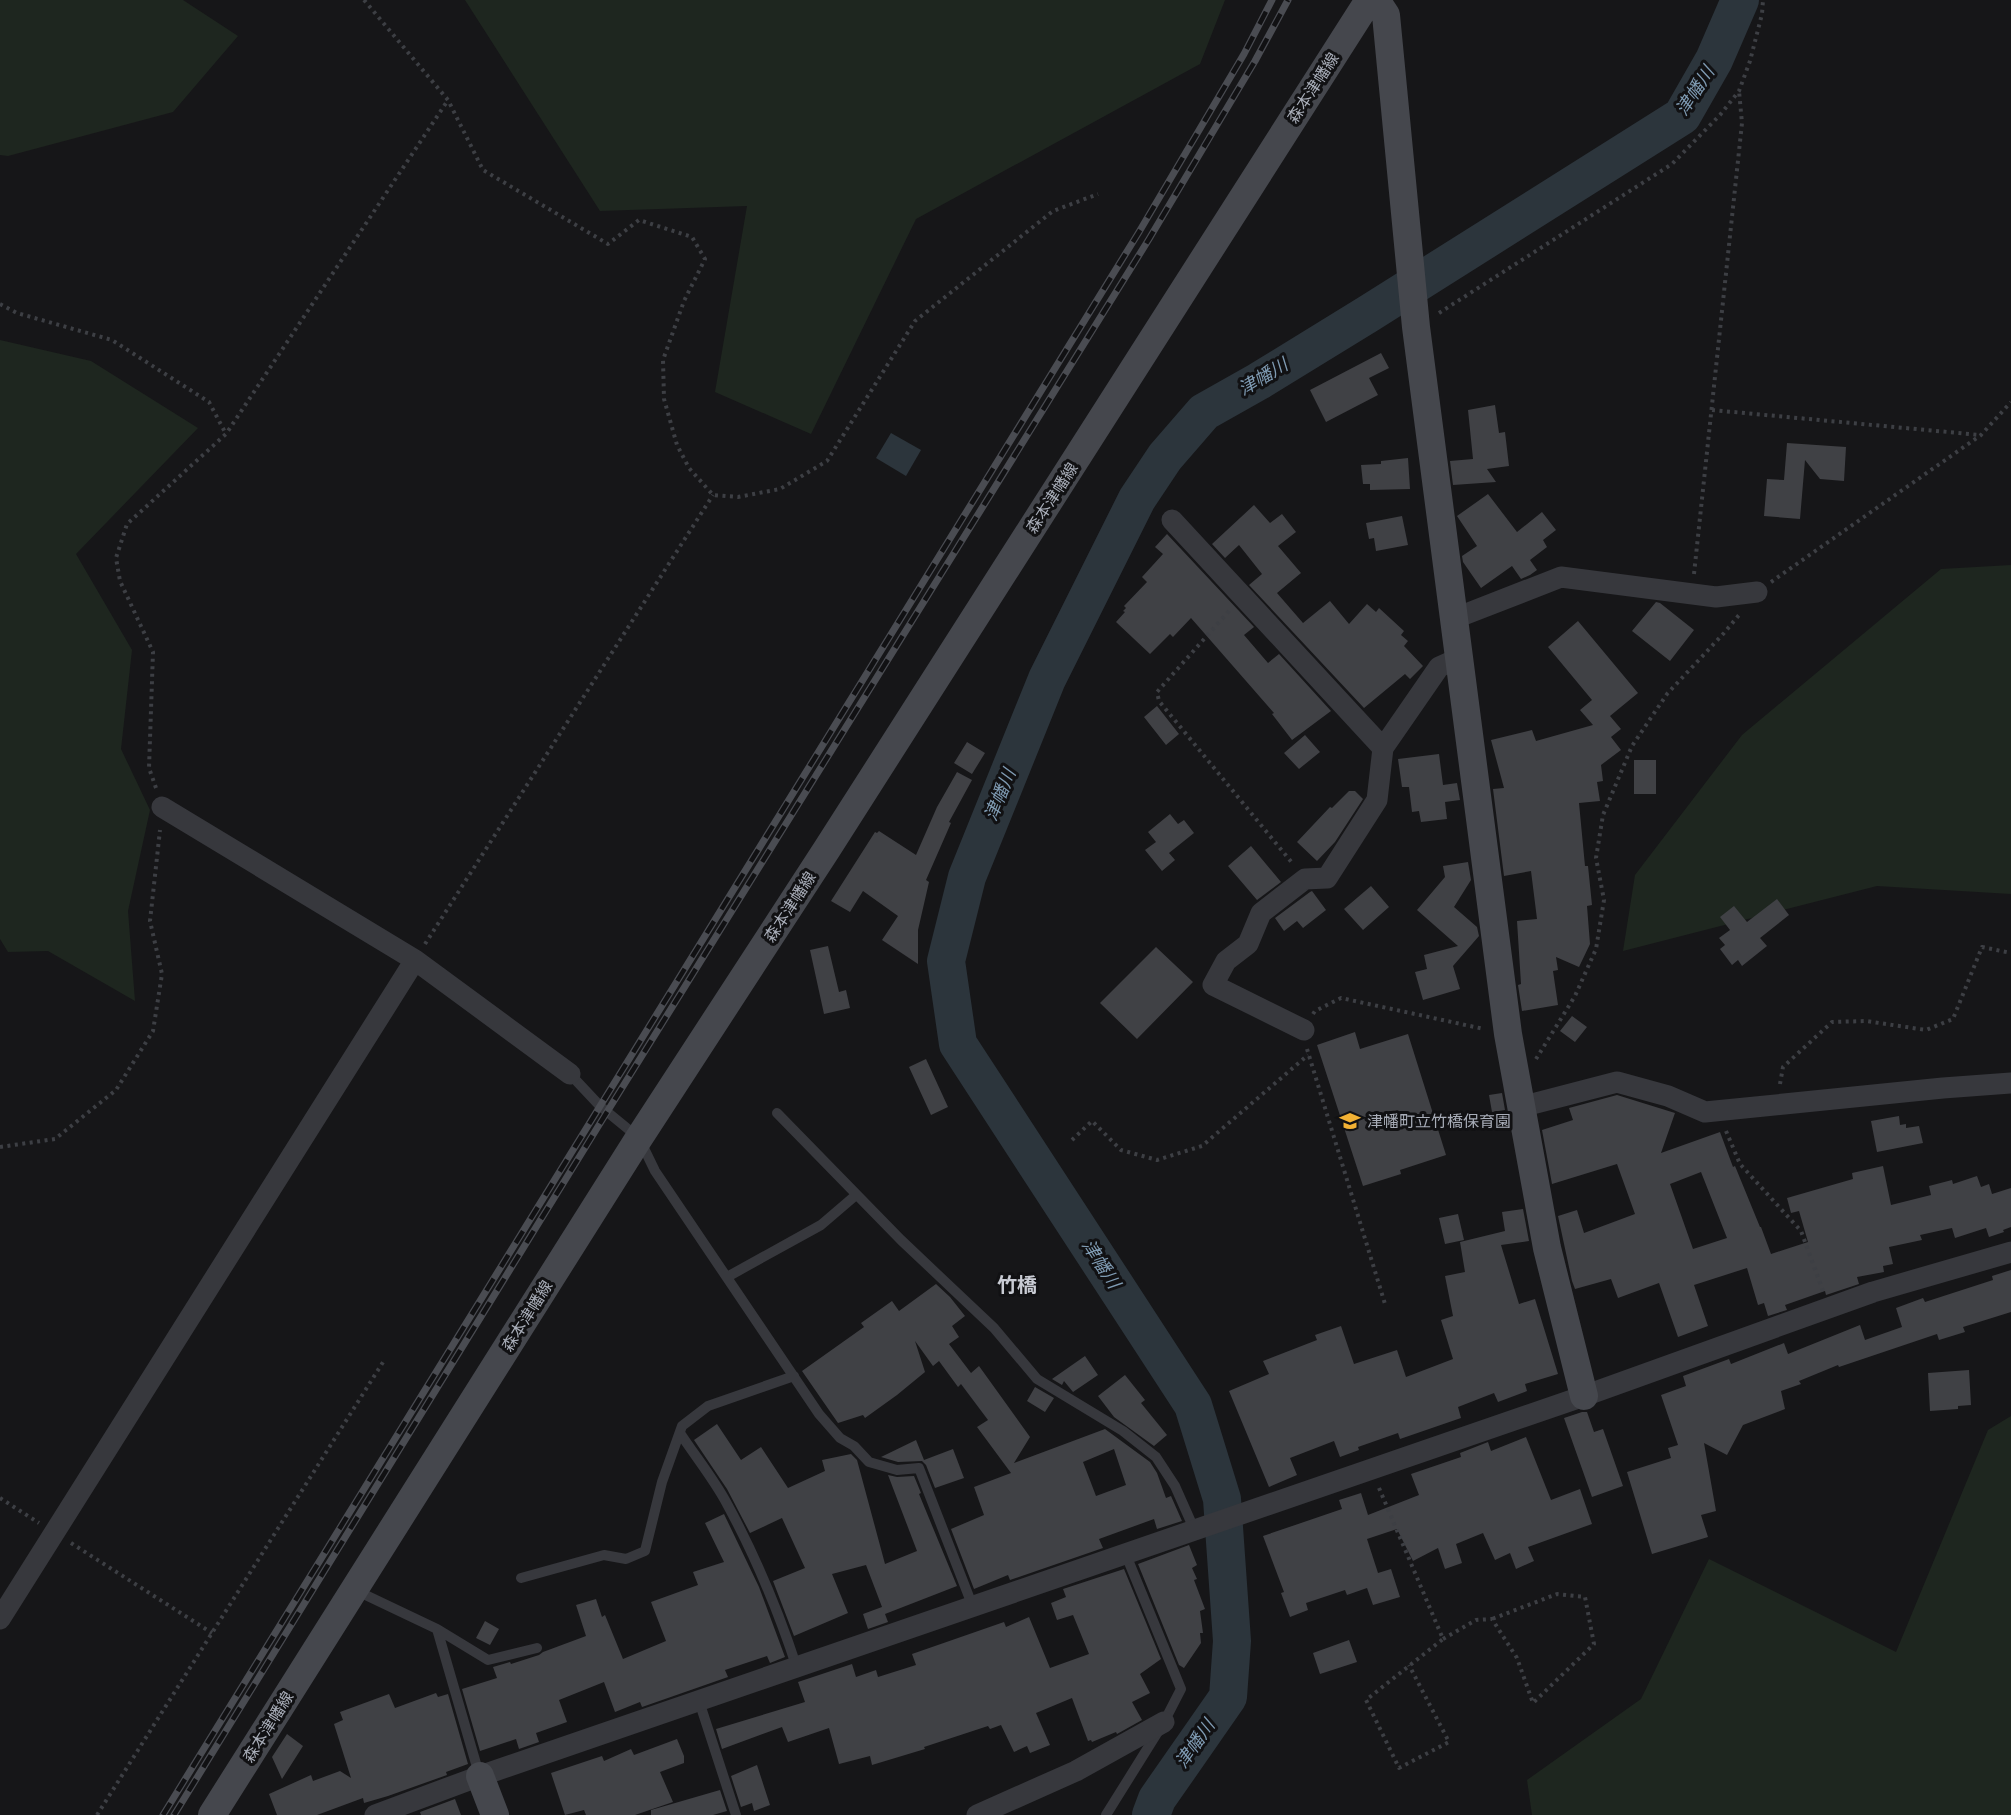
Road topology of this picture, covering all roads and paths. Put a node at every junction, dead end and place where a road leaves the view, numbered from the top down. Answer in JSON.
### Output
{"nodes":[{"id":1,"x":364,"y":0,"type":"edge"},
{"id":2,"x":1369,"y":0,"type":"edge"},
{"id":3,"x":1376,"y":0,"type":"edge"},
{"id":4,"x":1763,"y":0,"type":"edge"},
{"id":5,"x":1739,"y":91,"type":"junction"},
{"id":6,"x":448,"y":100,"type":"junction"},
{"id":7,"x":1098,"y":194,"type":"dead end"},
{"id":8,"x":0,"y":303,"type":"edge"},
{"id":9,"x":1416,"y":327,"type":"junction"},
{"id":10,"x":2011,"y":402,"type":"edge"},
{"id":11,"x":1712,"y":410,"type":"junction"},
{"id":12,"x":226,"y":434,"type":"junction"},
{"id":13,"x":1981,"y":435,"type":"junction"},
{"id":14,"x":713,"y":495,"type":"junction"},
{"id":15,"x":1172,"y":520,"type":"dead end"},
{"id":16,"x":1756,"y":592,"type":"junction"},
{"id":17,"x":1692,"y":594,"type":"junction"},
{"id":18,"x":1242,"y":596,"type":"junction"},
{"id":19,"x":1453,"y":615,"type":"junction"},
{"id":20,"x":1459,"y":658,"type":"junction"},
{"id":21,"x":1383,"y":748,"type":"junction"},
{"id":22,"x":162,"y":807,"type":"junction"},
{"id":23,"x":1305,"y":879,"type":"junction"},
{"id":24,"x":2011,"y":953,"type":"edge"},
{"id":25,"x":415,"y":960,"type":"junction"},
{"id":26,"x":1304,"y":1030,"type":"junction"},
{"id":27,"x":1508,"y":1034,"type":"junction"},
{"id":28,"x":1308,"y":1055,"type":"junction"},
{"id":29,"x":570,"y":1074,"type":"joint"},
{"id":30,"x":1516,"y":1077,"type":"junction"},
{"id":31,"x":2011,"y":1083,"type":"edge"},
{"id":32,"x":1775,"y":1105,"type":"junction"},
{"id":33,"x":1521,"y":1107,"type":"junction"},
{"id":34,"x":1718,"y":1110,"type":"junction"},
{"id":35,"x":777,"y":1113,"type":"dead end"},
{"id":36,"x":639,"y":1138,"type":"junction"},
{"id":37,"x":1072,"y":1140,"type":"dead end"},
{"id":38,"x":0,"y":1147,"type":"edge"},
{"id":39,"x":856,"y":1195,"type":"junction"},
{"id":40,"x":2011,"y":1252,"type":"edge"},
{"id":41,"x":727,"y":1277,"type":"junction"},
{"id":42,"x":1385,"y":1304,"type":"dead end"},
{"id":43,"x":1830,"y":1308,"type":"junction"},
{"id":44,"x":385,"y":1359,"type":"dead end"},
{"id":45,"x":794,"y":1376,"type":"junction"},
{"id":46,"x":1584,"y":1396,"type":"junction"},
{"id":47,"x":680,"y":1433,"type":"junction"},
{"id":48,"x":1371,"y":1470,"type":"junction"},
{"id":49,"x":0,"y":1498,"type":"edge"},
{"id":50,"x":1195,"y":1531,"type":"junction"},
{"id":51,"x":55,"y":1532,"type":"junction"},
{"id":52,"x":1126,"y":1555,"type":"junction"},
{"id":53,"x":521,"y":1578,"type":"dead end"},
{"id":54,"x":354,"y":1590,"type":"junction"},
{"id":55,"x":973,"y":1607,"type":"junction"},
{"id":56,"x":0,"y":1619,"type":"edge"},
{"id":57,"x":1492,"y":1619,"type":"junction"},
{"id":58,"x":437,"y":1629,"type":"junction"},
{"id":59,"x":212,"y":1633,"type":"junction"},
{"id":60,"x":1443,"y":1639,"type":"junction"},
{"id":61,"x":537,"y":1647,"type":"dead end"},
{"id":62,"x":1409,"y":1665,"type":"junction"},
{"id":63,"x":797,"y":1668,"type":"junction"},
{"id":64,"x":699,"y":1701,"type":"junction"},
{"id":65,"x":1164,"y":1722,"type":"junction"},
{"id":66,"x":480,"y":1776,"type":"junction"},
{"id":67,"x":97,"y":1815,"type":"edge"},
{"id":68,"x":212,"y":1815,"type":"edge"},
{"id":69,"x":375,"y":1815,"type":"edge"},
{"id":70,"x":495,"y":1815,"type":"edge"},
{"id":71,"x":736,"y":1815,"type":"edge"},
{"id":72,"x":977,"y":1815,"type":"edge"},
{"id":73,"x":1106,"y":1815,"type":"edge"}],
"edges":[{"from":1,"to":6,"type":"path"},
{"from":2,"to":36,"type":"main road","name":"森本津幡線"},
{"from":3,"to":9,"type":"main road"},
{"from":4,"to":5,"type":"path"},
{"from":5,"to":9,"type":"path"},
{"from":5,"to":11,"type":"path"},
{"from":6,"to":12,"type":"path"},
{"from":6,"to":14,"type":"path"},
{"from":7,"to":14,"type":"path"},
{"from":8,"to":12,"type":"path"},
{"from":9,"to":19,"type":"main road"},
{"from":10,"to":13,"type":"path"},
{"from":11,"to":13,"type":"path"},
{"from":11,"to":17,"type":"path"},
{"from":12,"to":22,"type":"path"},
{"from":13,"to":16,"type":"path"},
{"from":14,"to":25,"type":"path"},
{"from":15,"to":18,"type":"street"},
{"from":16,"to":17,"type":"street"},
{"from":16,"to":30,"type":"path"},
{"from":17,"to":19,"type":"street"},
{"from":18,"to":21,"type":"street"},
{"from":18,"to":23,"type":"path"},
{"from":19,"to":20,"type":"main road"},
{"from":20,"to":21,"type":"street"},
{"from":20,"to":27,"type":"main road"},
{"from":21,"to":23,"type":"street"},
{"from":22,"to":25,"type":"street"},
{"from":22,"to":38,"type":"path"},
{"from":23,"to":26,"type":"street"},
{"from":24,"to":32,"type":"path"},
{"from":25,"to":29,"type":"street"},
{"from":25,"to":51,"type":"street"},
{"from":26,"to":27,"type":"path"},
{"from":26,"to":28,"type":"path"},
{"from":27,"to":30,"type":"main road"},
{"from":28,"to":37,"type":"path"},
{"from":28,"to":42,"type":"path"},
{"from":29,"to":36,"type":"lane"},
{"from":30,"to":33,"type":"main road"},
{"from":31,"to":32,"type":"street"},
{"from":32,"to":34,"type":"street"},
{"from":33,"to":34,"type":"street"},
{"from":33,"to":46,"type":"main road"},
{"from":34,"to":43,"type":"path"},
{"from":35,"to":39,"type":"lane"},
{"from":36,"to":41,"type":"lane"},
{"from":36,"to":54,"type":"main road","name":"森本津幡線"},
{"from":39,"to":41,"type":"lane"},
{"from":39,"to":50,"type":"lane"},
{"from":40,"to":43,"type":"street"},
{"from":41,"to":45,"type":"lane"},
{"from":43,"to":46,"type":"street"},
{"from":44,"to":59,"type":"path"},
{"from":45,"to":47,"type":"lane"},
{"from":45,"to":55,"type":"lane"},
{"from":46,"to":48,"type":"street"},
{"from":47,"to":53,"type":"lane"},
{"from":47,"to":63,"type":"lane"},
{"from":48,"to":50,"type":"street"},
{"from":48,"to":60,"type":"path"},
{"from":49,"to":51,"type":"path"},
{"from":50,"to":52,"type":"street"},
{"from":51,"to":56,"type":"street"},
{"from":51,"to":59,"type":"path"},
{"from":52,"to":55,"type":"street"},
{"from":52,"to":65,"type":"lane"},
{"from":54,"to":58,"type":"lane"},
{"from":54,"to":68,"type":"main road","name":"森本津幡線"},
{"from":55,"to":63,"type":"street"},
{"from":57,"to":57,"type":"path"},
{"from":57,"to":60,"type":"path"},
{"from":58,"to":61,"type":"lane"},
{"from":58,"to":66,"type":"lane"},
{"from":59,"to":67,"type":"path"},
{"from":60,"to":62,"type":"path"},
{"from":62,"to":62,"type":"path"},
{"from":63,"to":64,"type":"street"},
{"from":64,"to":66,"type":"street"},
{"from":64,"to":71,"type":"lane"},
{"from":65,"to":72,"type":"street"},
{"from":65,"to":73,"type":"lane"},
{"from":66,"to":69,"type":"street"},
{"from":66,"to":70,"type":"main road"}]}
